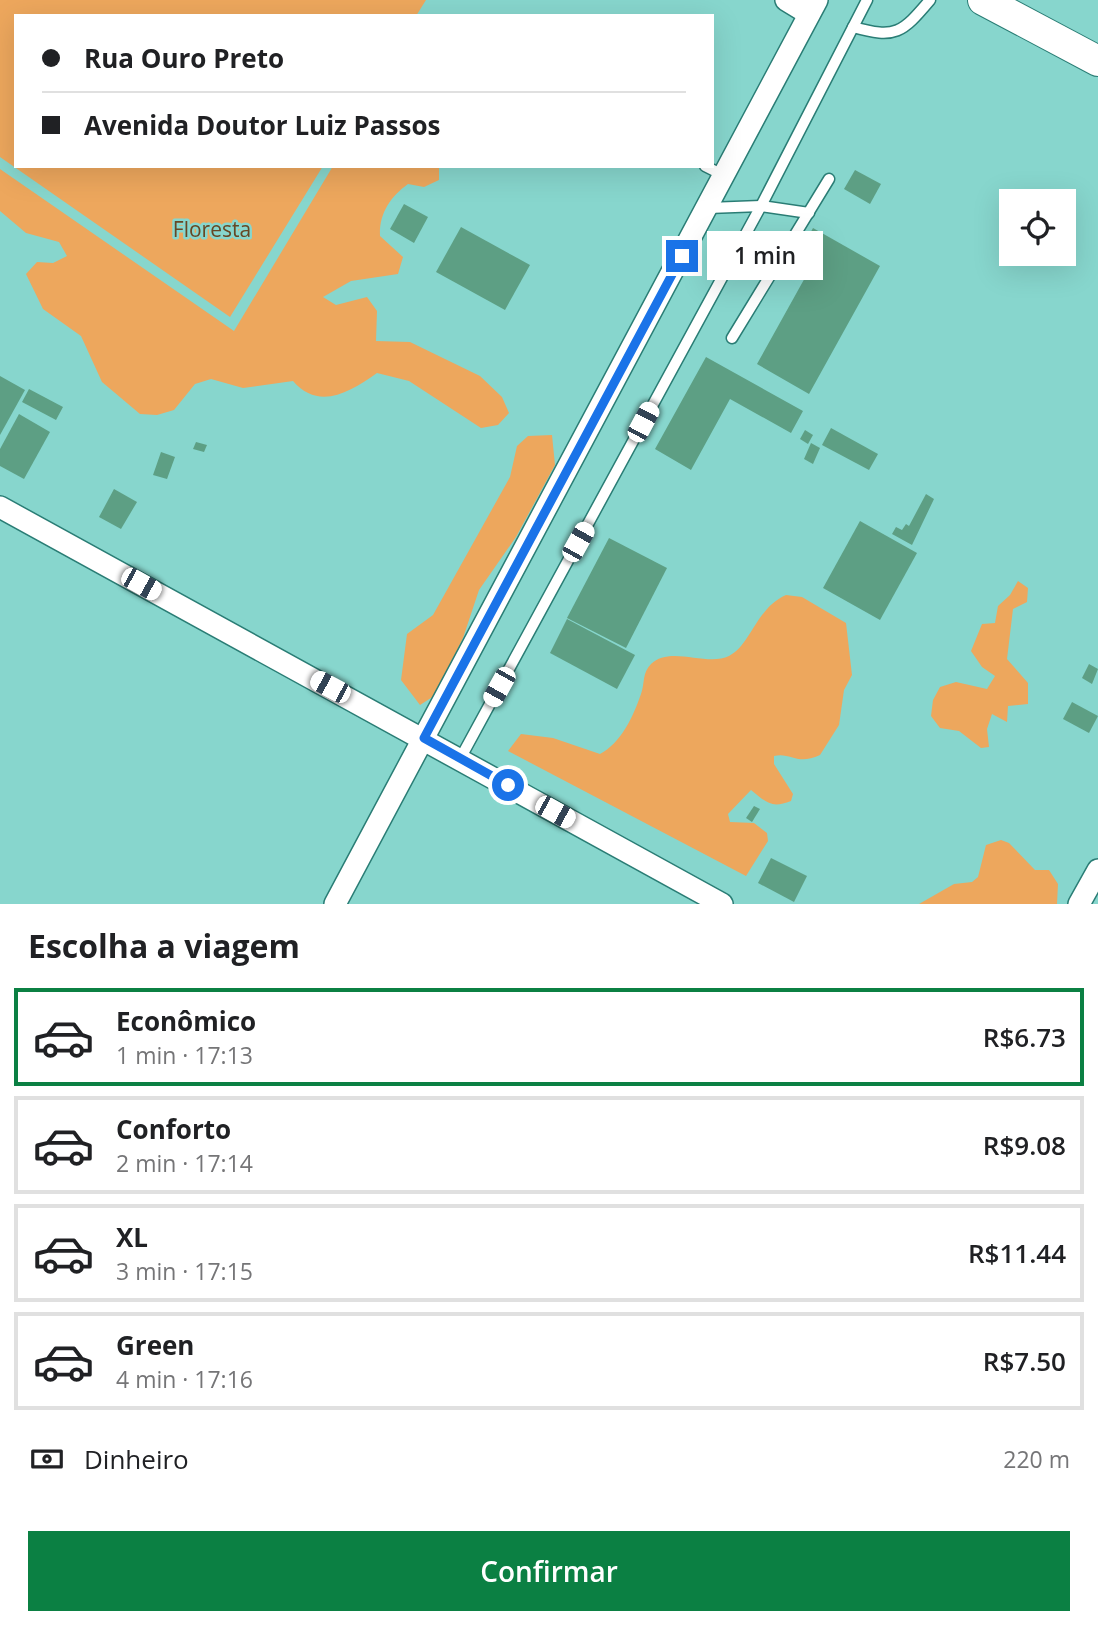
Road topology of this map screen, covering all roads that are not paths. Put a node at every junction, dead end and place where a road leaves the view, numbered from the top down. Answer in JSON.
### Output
{"nodes":[{"id":1,"x":786,"y":0,"type":"edge"},
{"id":2,"x":867,"y":0,"type":"edge"},
{"id":3,"x":930,"y":0,"type":"edge"},
{"id":4,"x":983,"y":0,"type":"edge"},
{"id":5,"x":813,"y":7,"type":"edge"},
{"id":6,"x":853,"y":27,"type":"junction"},
{"id":7,"x":1098,"y":61,"type":"edge"},
{"id":8,"x":714,"y":171,"type":"edge"},
{"id":9,"x":829,"y":179,"type":"dead end"},
{"id":10,"x":761,"y":206,"type":"junction"},
{"id":11,"x":708,"y":208,"type":"junction"},
{"id":12,"x":809,"y":213,"type":"junction"},
{"id":13,"x":732,"y":338,"type":"dead end"},
{"id":14,"x":0,"y":507,"type":"edge"},
{"id":15,"x":424,"y":738,"type":"junction"},
{"id":16,"x":460,"y":759,"type":"junction"},
{"id":17,"x":1098,"y":870,"type":"edge"},
{"id":18,"x":335,"y":904,"type":"edge"},
{"id":19,"x":722,"y":904,"type":"edge"},
{"id":20,"x":1079,"y":904,"type":"edge"}],
"edges":[{"from":1,"to":5,"type":"street"},
{"from":2,"to":6,"type":"lane"},
{"from":3,"to":6,"type":"lane"},
{"from":4,"to":7,"type":"street"},
{"from":5,"to":8,"type":"street"},
{"from":6,"to":10,"type":"lane"},
{"from":8,"to":11,"type":"street"},
{"from":9,"to":12,"type":"lane"},
{"from":10,"to":11,"type":"lane"},
{"from":10,"to":12,"type":"lane"},
{"from":10,"to":16,"type":"lane"},
{"from":11,"to":15,"type":"street"},
{"from":12,"to":13,"type":"lane"},
{"from":14,"to":15,"type":"street"},
{"from":15,"to":16,"type":"street"},
{"from":15,"to":18,"type":"street"},
{"from":16,"to":19,"type":"street"},
{"from":17,"to":20,"type":"street"}]}
